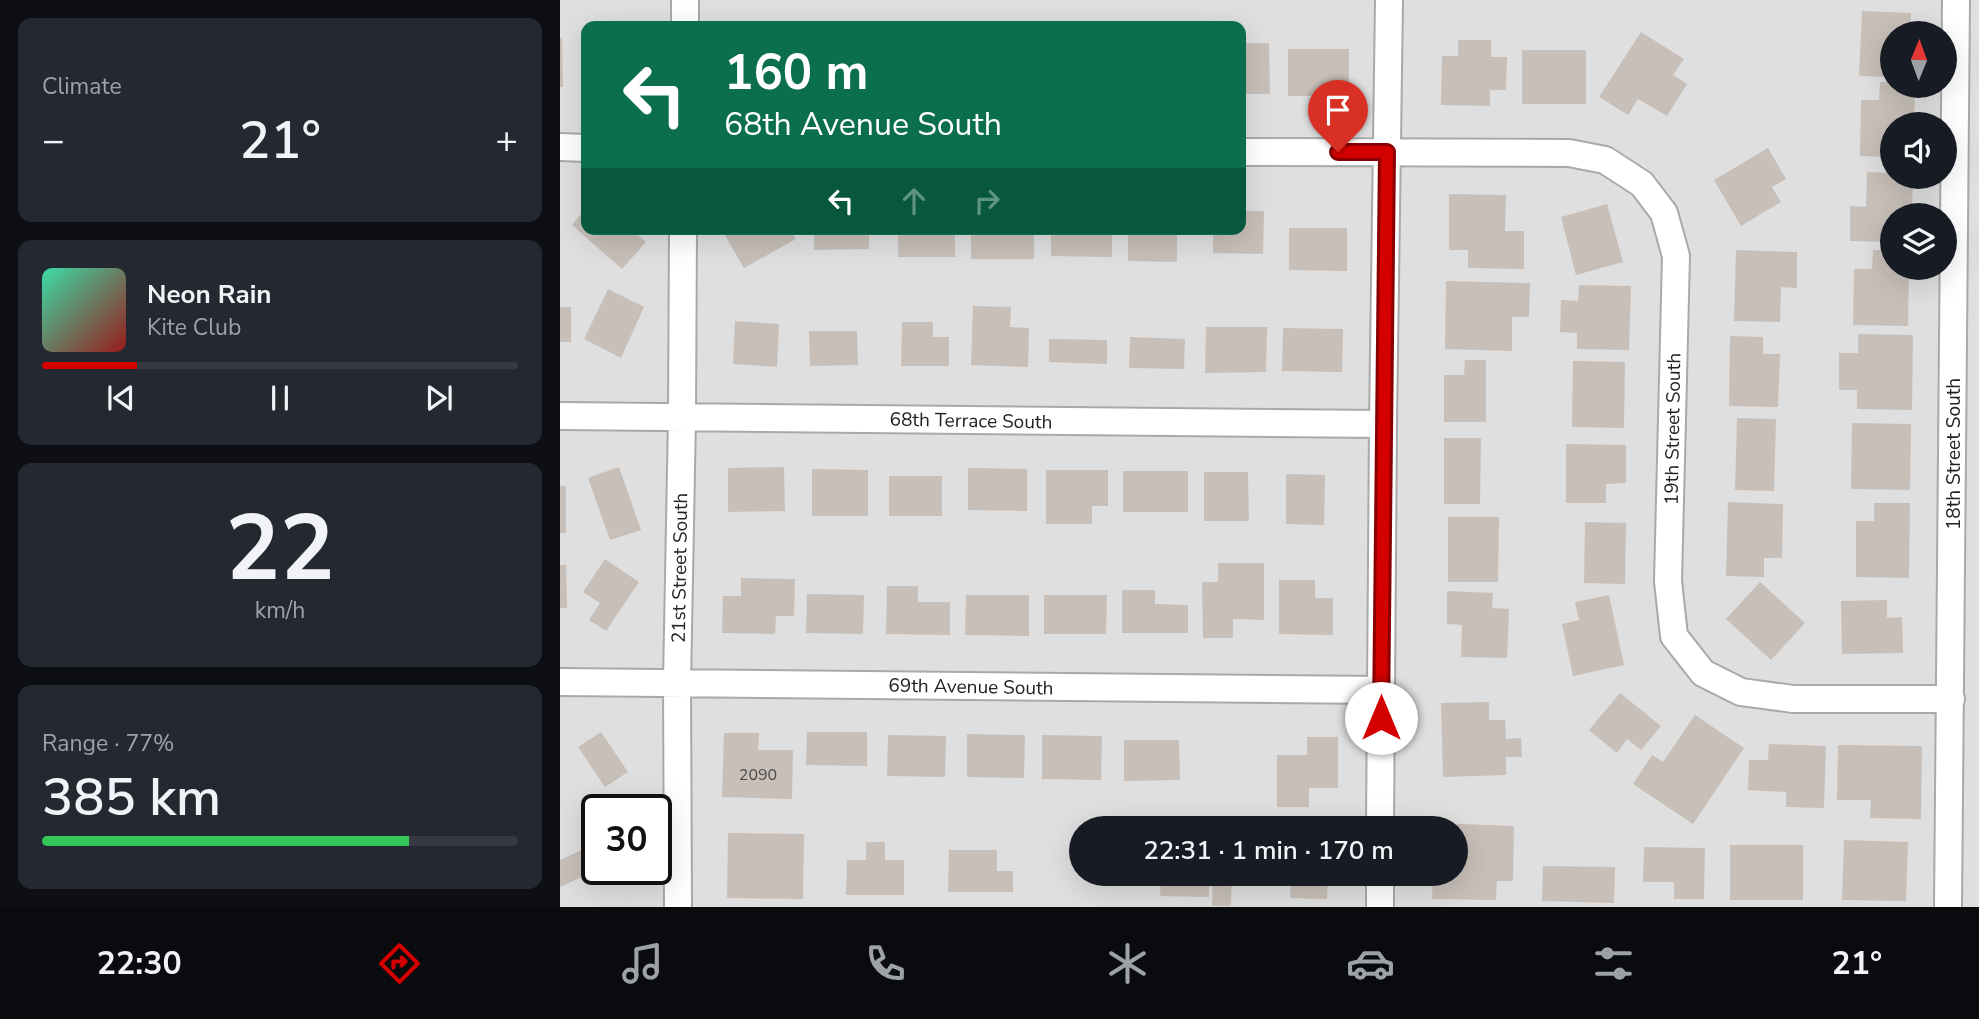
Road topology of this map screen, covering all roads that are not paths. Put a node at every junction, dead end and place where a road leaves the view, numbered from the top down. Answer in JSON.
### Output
{"nodes":[{"id":1,"x":685,"y":0,"type":"edge"},
{"id":2,"x":1389,"y":0,"type":"edge"},
{"id":3,"x":1956,"y":0,"type":"edge"},
{"id":4,"x":685,"y":21,"type":"edge"},
{"id":5,"x":560,"y":148,"type":"edge"},
{"id":6,"x":581,"y":148,"type":"edge"},
{"id":7,"x":1246,"y":152,"type":"edge"},
{"id":8,"x":1387,"y":152,"type":"junction"},
{"id":9,"x":683,"y":235,"type":"edge"},
{"id":10,"x":560,"y":416,"type":"edge"},
{"id":11,"x":682,"y":418,"type":"junction"},
{"id":12,"x":1383,"y":424,"type":"junction"},
{"id":13,"x":560,"y":682,"type":"edge"},
{"id":14,"x":677,"y":683,"type":"junction"},
{"id":15,"x":1382,"y":690,"type":"junction"},
{"id":16,"x":1951,"y":699,"type":"junction"},
{"id":17,"x":1380,"y":816,"type":"edge"},
{"id":18,"x":1380,"y":886,"type":"edge"},
{"id":19,"x":678,"y":907,"type":"edge"},
{"id":20,"x":1380,"y":907,"type":"edge"},
{"id":21,"x":1948,"y":907,"type":"edge"}],
"edges":[{"from":1,"to":4,"type":"street"},
{"from":2,"to":8,"type":"street"},
{"from":3,"to":16,"type":"street","name":"18th Street South"},
{"from":5,"to":6,"type":"street"},
{"from":7,"to":8,"type":"street","name":"19th Street South"},
{"from":8,"to":12,"type":"street"},
{"from":8,"to":16,"type":"street","name":"19th Street South"},
{"from":9,"to":11,"type":"street","name":"21st Street South"},
{"from":10,"to":11,"type":"street","name":"68th Terrace South"},
{"from":11,"to":12,"type":"street","name":"68th Terrace South"},
{"from":11,"to":14,"type":"street","name":"21st Street South"},
{"from":12,"to":15,"type":"street"},
{"from":13,"to":14,"type":"street","name":"69th Avenue South"},
{"from":14,"to":15,"type":"street","name":"69th Avenue South"},
{"from":14,"to":19,"type":"street","name":"21st Street South"},
{"from":15,"to":17,"type":"street"},
{"from":16,"to":21,"type":"street","name":"18th Street South"},
{"from":18,"to":20,"type":"street"}]}
